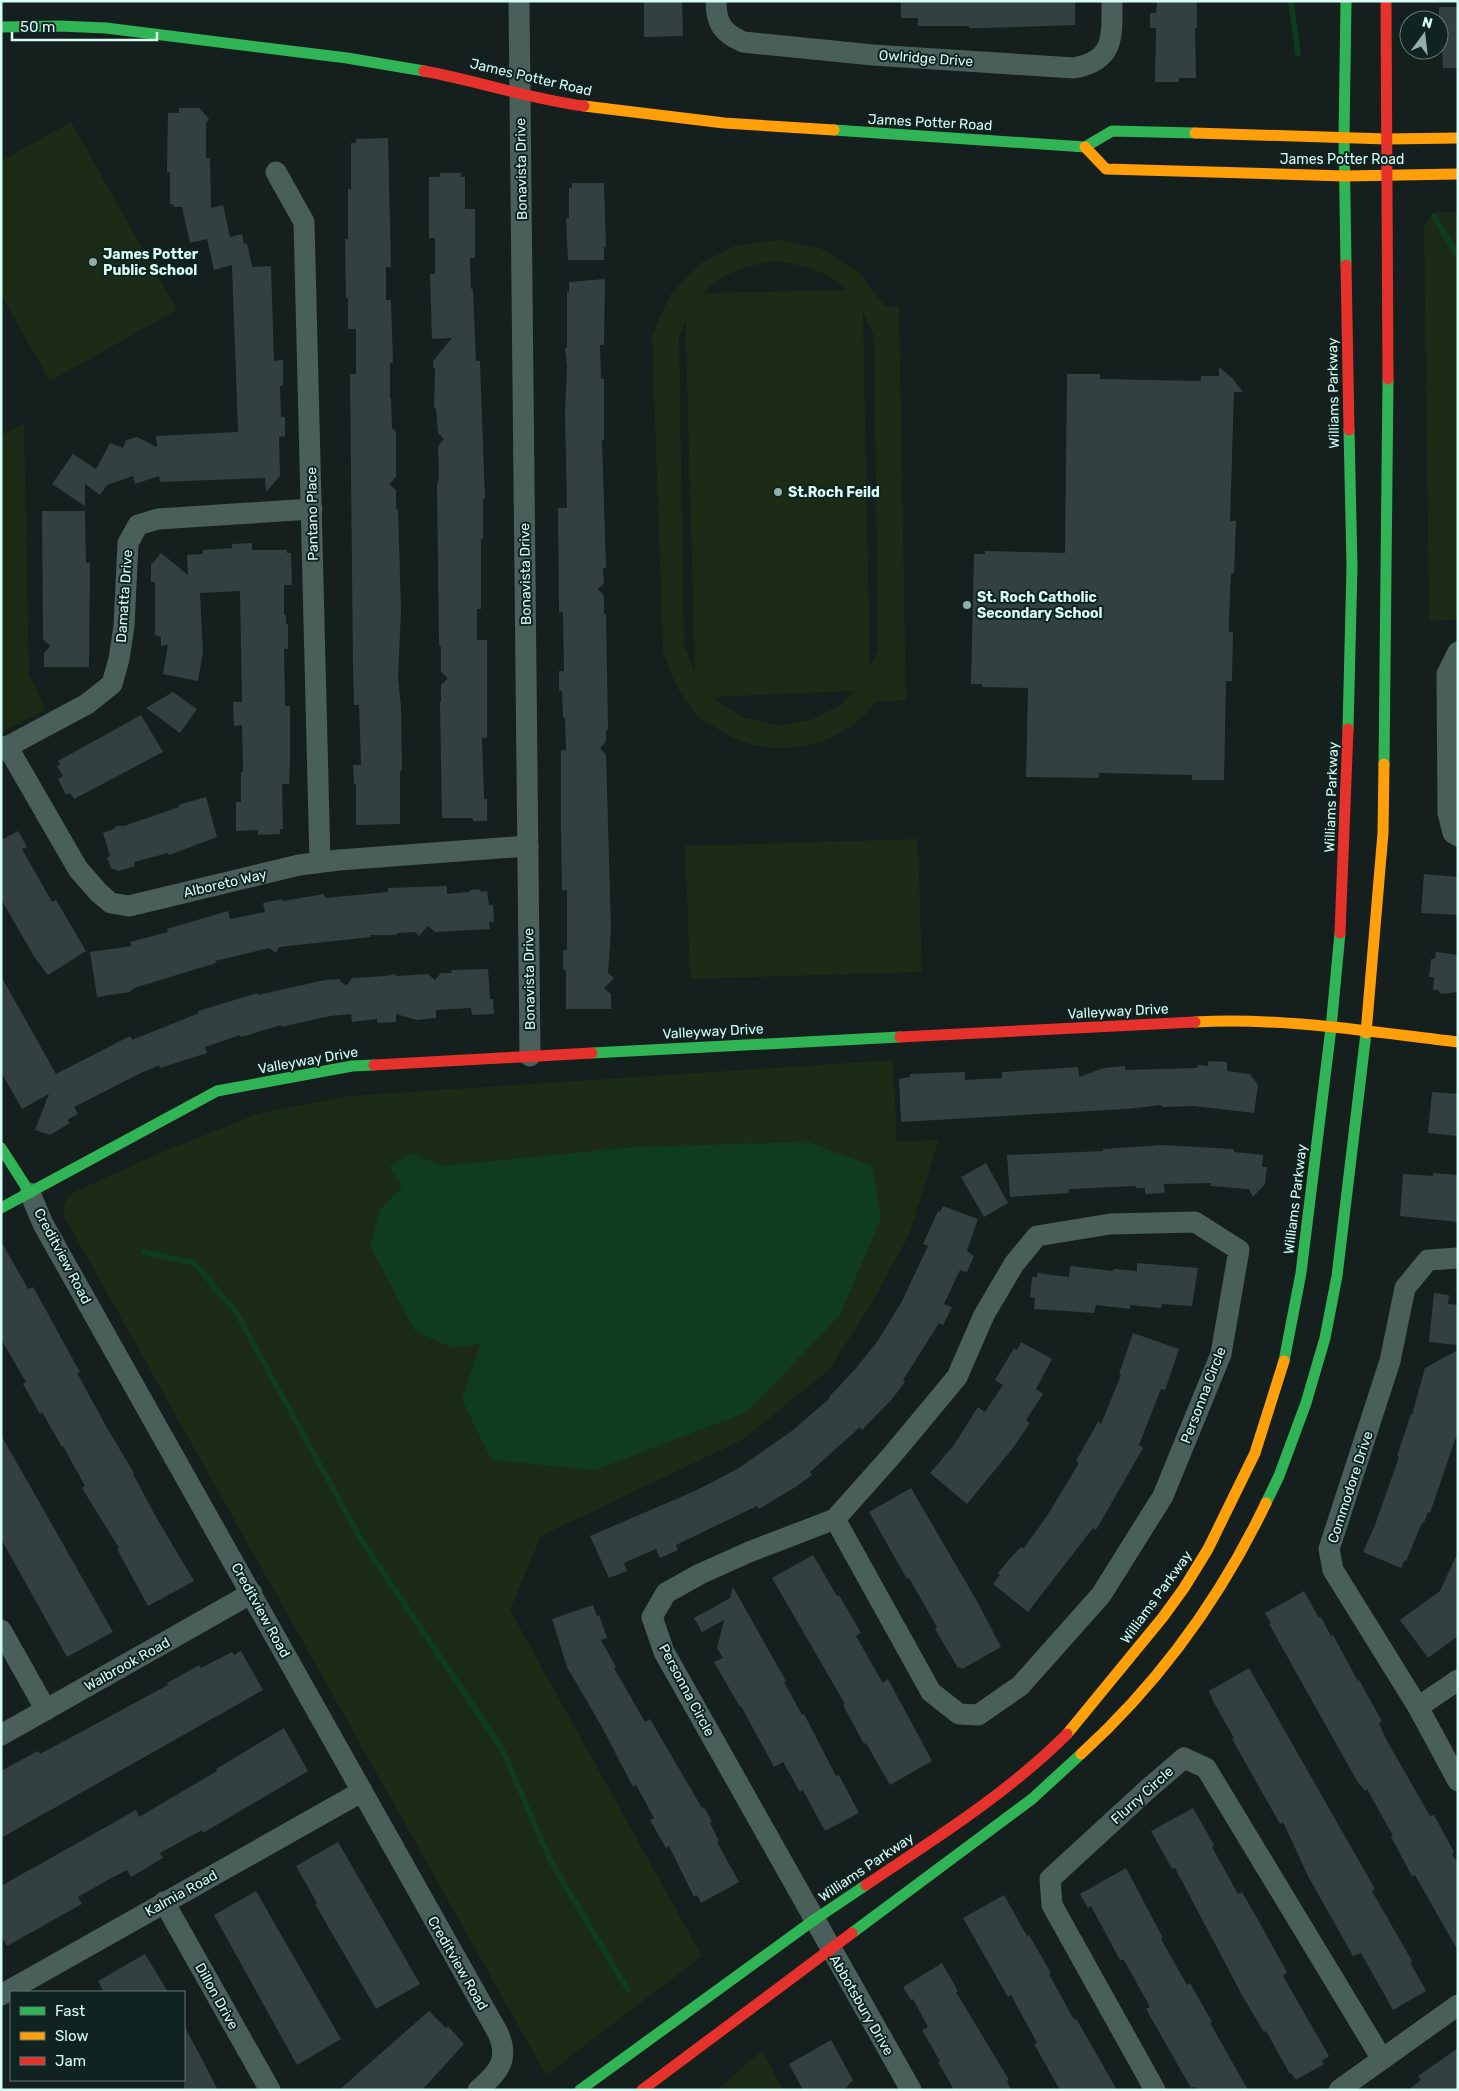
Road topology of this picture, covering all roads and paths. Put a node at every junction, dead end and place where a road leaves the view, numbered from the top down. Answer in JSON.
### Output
{"nodes":[{"id":1,"x":519,"y":1,"type":"edge"},
{"id":2,"x":716,"y":1,"type":"edge"},
{"id":3,"x":1112,"y":1,"type":"edge"},
{"id":4,"x":1346,"y":1,"type":"edge"},
{"id":5,"x":1386,"y":1,"type":"edge"},
{"id":6,"x":1,"y":27,"type":"edge"},
{"id":7,"x":520,"y":92,"type":"junction"},
{"id":8,"x":1344,"y":136,"type":"junction"},
{"id":9,"x":1458,"y":138,"type":"edge"},
{"id":10,"x":1387,"y":139,"type":"junction"},
{"id":11,"x":1085,"y":147,"type":"junction"},
{"id":12,"x":276,"y":172,"type":"dead end"},
{"id":13,"x":1387,"y":174,"type":"junction"},
{"id":14,"x":1458,"y":174,"type":"edge"},
{"id":15,"x":1345,"y":176,"type":"junction"},
{"id":16,"x":312,"y":510,"type":"junction"},
{"id":17,"x":1458,"y":652,"type":"edge"},
{"id":18,"x":4,"y":748,"type":"edge"},
{"id":19,"x":1458,"y":836,"type":"edge"},
{"id":20,"x":528,"y":846,"type":"junction"},
{"id":21,"x":320,"y":862,"type":"junction"},
{"id":22,"x":1331,"y":1028,"type":"junction"},
{"id":23,"x":1366,"y":1032,"type":"junction"},
{"id":24,"x":1458,"y":1042,"type":"edge"},
{"id":25,"x":530,"y":1056,"type":"junction"},
{"id":26,"x":1,"y":1148,"type":"edge"},
{"id":27,"x":30,"y":1193,"type":"junction"},
{"id":28,"x":1,"y":1208,"type":"edge"},
{"id":29,"x":1458,"y":1258,"type":"edge"},
{"id":30,"x":835,"y":1519,"type":"junction"},
{"id":31,"x":252,"y":1593,"type":"junction"},
{"id":32,"x":1,"y":1630,"type":"edge"},
{"id":33,"x":1458,"y":1680,"type":"edge"},
{"id":34,"x":1418,"y":1707,"type":"junction"},
{"id":35,"x":46,"y":1710,"type":"junction"},
{"id":36,"x":1,"y":1735,"type":"edge"},
{"id":37,"x":1458,"y":1781,"type":"edge"},
{"id":38,"x":361,"y":1792,"type":"junction"},
{"id":39,"x":164,"y":1902,"type":"junction"},
{"id":40,"x":814,"y":1920,"type":"junction"},
{"id":41,"x":830,"y":1949,"type":"junction"},
{"id":42,"x":1,"y":1995,"type":"edge"},
{"id":43,"x":1458,"y":2005,"type":"edge"},
{"id":44,"x":1382,"y":2059,"type":"junction"},
{"id":45,"x":270,"y":2090,"type":"edge"},
{"id":46,"x":478,"y":2090,"type":"edge"},
{"id":47,"x":580,"y":2090,"type":"edge"},
{"id":48,"x":642,"y":2090,"type":"edge"},
{"id":49,"x":911,"y":2090,"type":"edge"},
{"id":50,"x":1155,"y":2090,"type":"edge"},
{"id":51,"x":1339,"y":2090,"type":"edge"}],
"edges":[{"from":1,"to":7,"type":"street","name":"Bonavista Drive"},
{"from":2,"to":3,"type":"street","name":"Owlridge Drive"},
{"from":4,"to":8,"type":"main road","name":"Williams Parkway"},
{"from":5,"to":10,"type":"main road"},
{"from":6,"to":7,"type":"main road","name":"James Potter Road"},
{"from":7,"to":11,"type":"main road","name":"James Potter Road"},
{"from":7,"to":20,"type":"street","name":"Bonavista Drive"},
{"from":8,"to":10,"type":"main road","name":"James Potter Road"},
{"from":8,"to":11,"type":"main road","name":"James Potter Road"},
{"from":8,"to":15,"type":"main road","name":"Williams Parkway"},
{"from":9,"to":10,"type":"main road","name":"James Potter Road"},
{"from":10,"to":13,"type":"main road"},
{"from":11,"to":15,"type":"main road","name":"James Potter Road"},
{"from":12,"to":16,"type":"street","name":"Pantano Place"},
{"from":13,"to":14,"type":"main road","name":"James Potter Road"},
{"from":13,"to":15,"type":"main road","name":"James Potter Road"},
{"from":13,"to":23,"type":"main road"},
{"from":15,"to":22,"type":"main road","name":"Williams Parkway"},
{"from":16,"to":18,"type":"street","name":"Damatta Drive"},
{"from":16,"to":21,"type":"street","name":"Pantano Place"},
{"from":17,"to":19,"type":"street"},
{"from":18,"to":21,"type":"street","name":"Alboreto Way"},
{"from":20,"to":21,"type":"street","name":"Alboreto Way"},
{"from":20,"to":25,"type":"street","name":"Bonavista Drive"},
{"from":22,"to":23,"type":"main road","name":"Valleyway Drive"},
{"from":22,"to":25,"type":"main road","name":"Valleyway Drive"},
{"from":22,"to":40,"type":"main road","name":"Williams Parkway"},
{"from":23,"to":24,"type":"main road","name":"Valleyway Drive"},
{"from":23,"to":41,"type":"main road"},
{"from":25,"to":27,"type":"main road","name":"Valleyway Drive"},
{"from":26,"to":27,"type":"main road","name":"Creditview Road"},
{"from":27,"to":28,"type":"main road","name":"Valleyway Drive"},
{"from":27,"to":31,"type":"street","name":"Creditview Road"},
{"from":29,"to":34,"type":"street","name":"Commodore Drive"},
{"from":30,"to":30,"type":"street","name":"Personna Circle"},
{"from":30,"to":40,"type":"street","name":"Personna Circle"},
{"from":31,"to":35,"type":"street","name":"Walbrook Road"},
{"from":31,"to":38,"type":"street","name":"Creditview Road"},
{"from":32,"to":35,"type":"street"},
{"from":33,"to":34,"type":"street"},
{"from":34,"to":37,"type":"street","name":"Commodore Drive"},
{"from":35,"to":36,"type":"street","name":"Walbrook Road"},
{"from":38,"to":39,"type":"street","name":"Kalmia Road"},
{"from":38,"to":46,"type":"street","name":"Creditview Road"},
{"from":39,"to":42,"type":"street","name":"Kalmia Road"},
{"from":39,"to":45,"type":"street","name":"Dillon Drive"},
{"from":40,"to":41,"type":"street","name":"Abbotsbury Drive"},
{"from":40,"to":47,"type":"main road","name":"Williams Parkway"},
{"from":41,"to":48,"type":"main road"},
{"from":41,"to":49,"type":"street","name":"Abbotsbury Drive"},
{"from":43,"to":44,"type":"street"},
{"from":44,"to":50,"type":"street","name":"Flurry Circle"},
{"from":44,"to":51,"type":"street"}]}
